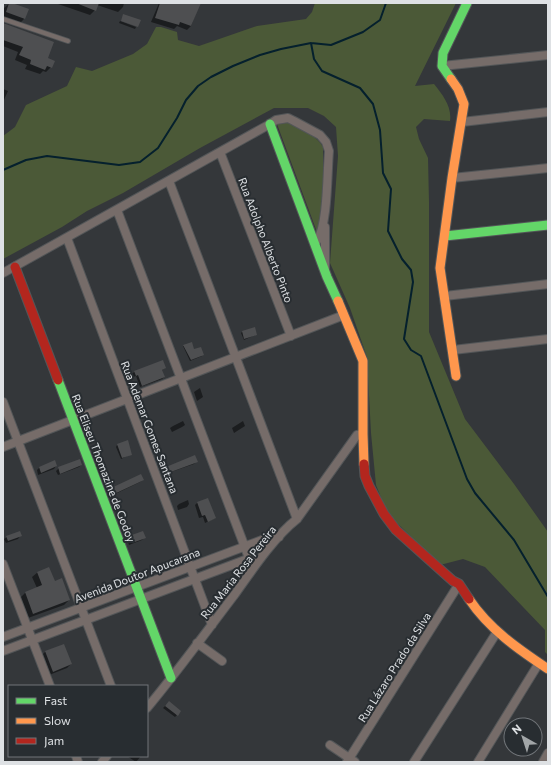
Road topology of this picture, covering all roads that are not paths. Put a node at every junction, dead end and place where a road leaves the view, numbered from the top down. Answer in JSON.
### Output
{"nodes":[{"id":1,"x":467,"y":3,"type":"edge"},
{"id":2,"x":3,"y":19,"type":"edge"},
{"id":3,"x":68,"y":41,"type":"dead end"},
{"id":4,"x":548,"y":55,"type":"edge"},
{"id":5,"x":442,"y":66,"type":"junction"},
{"id":6,"x":548,"y":112,"type":"edge"},
{"id":7,"x":462,"y":122,"type":"junction"},
{"id":8,"x":270,"y":124,"type":"junction"},
{"id":9,"x":220,"y":152,"type":"junction"},
{"id":10,"x":548,"y":168,"type":"edge"},
{"id":11,"x":452,"y":178,"type":"junction"},
{"id":12,"x":169,"y":181,"type":"junction"},
{"id":13,"x":117,"y":210,"type":"junction"},
{"id":14,"x":324,"y":218,"type":"junction"},
{"id":15,"x":548,"y":225,"type":"edge"},
{"id":16,"x":445,"y":236,"type":"junction"},
{"id":17,"x":67,"y":238,"type":"junction"},
{"id":18,"x":313,"y":239,"type":"junction"},
{"id":19,"x":15,"y":267,"type":"junction"},
{"id":20,"x":325,"y":271,"type":"junction"},
{"id":21,"x":3,"y":273,"type":"edge"},
{"id":22,"x":548,"y":284,"type":"edge"},
{"id":23,"x":445,"y":296,"type":"junction"},
{"id":24,"x":344,"y":315,"type":"junction"},
{"id":25,"x":291,"y":336,"type":"junction"},
{"id":26,"x":548,"y":339,"type":"edge"},
{"id":27,"x":453,"y":350,"type":"junction"},
{"id":28,"x":235,"y":357,"type":"junction"},
{"id":29,"x":456,"y":376,"type":"dead end"},
{"id":30,"x":181,"y":378,"type":"junction"},
{"id":31,"x":127,"y":399,"type":"junction"},
{"id":32,"x":3,"y":402,"type":"edge"},
{"id":33,"x":73,"y":420,"type":"junction"},
{"id":34,"x":363,"y":434,"type":"junction"},
{"id":35,"x":18,"y":441,"type":"junction"},
{"id":36,"x":3,"y":447,"type":"edge"},
{"id":37,"x":298,"y":519,"type":"junction"},
{"id":38,"x":279,"y":537,"type":"junction"},
{"id":39,"x":245,"y":546,"type":"junction"},
{"id":40,"x":249,"y":558,"type":"junction"},
{"id":41,"x":261,"y":558,"type":"junction"},
{"id":42,"x":3,"y":564,"type":"edge"},
{"id":43,"x":191,"y":567,"type":"junction"},
{"id":44,"x":194,"y":579,"type":"junction"},
{"id":45,"x":460,"y":584,"type":"junction"},
{"id":46,"x":136,"y":588,"type":"junction"},
{"id":47,"x":141,"y":599,"type":"junction"},
{"id":48,"x":82,"y":608,"type":"junction"},
{"id":49,"x":86,"y":620,"type":"junction"},
{"id":50,"x":212,"y":625,"type":"junction"},
{"id":51,"x":27,"y":627,"type":"junction"},
{"id":52,"x":497,"y":632,"type":"junction"},
{"id":53,"x":3,"y":637,"type":"edge"},
{"id":54,"x":32,"y":640,"type":"junction"},
{"id":55,"x":197,"y":643,"type":"junction"},
{"id":56,"x":3,"y":651,"type":"edge"},
{"id":57,"x":222,"y":661,"type":"dead end"},
{"id":58,"x":539,"y":663,"type":"junction"},
{"id":59,"x":548,"y":669,"type":"edge"},
{"id":60,"x":171,"y":678,"type":"junction"},
{"id":61,"x":50,"y":685,"type":"edge"},
{"id":62,"x":111,"y":685,"type":"edge"},
{"id":63,"x":148,"y":707,"type":"edge"},
{"id":64,"x":330,"y":745,"type":"dead end"},
{"id":65,"x":548,"y":753,"type":"edge"},
{"id":66,"x":350,"y":761,"type":"edge"},
{"id":67,"x":414,"y":762,"type":"edge"},
{"id":68,"x":478,"y":762,"type":"edge"},
{"id":69,"x":543,"y":762,"type":"edge"}],
"edges":[{"from":1,"to":5,"type":"street"},
{"from":2,"to":3,"type":"lane"},
{"from":4,"to":5,"type":"street"},
{"from":5,"to":7,"type":"street"},
{"from":6,"to":7,"type":"street"},
{"from":7,"to":11,"type":"street"},
{"from":8,"to":9,"type":"street"},
{"from":8,"to":14,"type":"street"},
{"from":8,"to":18,"type":"street"},
{"from":9,"to":12,"type":"street"},
{"from":9,"to":25,"type":"street","name":"Rua Adolpho Alberto Pinto"},
{"from":10,"to":11,"type":"street"},
{"from":11,"to":16,"type":"street"},
{"from":12,"to":13,"type":"street"},
{"from":12,"to":28,"type":"street"},
{"from":13,"to":17,"type":"street"},
{"from":13,"to":30,"type":"street"},
{"from":14,"to":18,"type":"street"},
{"from":14,"to":20,"type":"street"},
{"from":15,"to":16,"type":"street"},
{"from":16,"to":23,"type":"street"},
{"from":17,"to":19,"type":"street"},
{"from":17,"to":31,"type":"street","name":"Rua Ademar Gomes Santana"},
{"from":18,"to":20,"type":"street"},
{"from":19,"to":21,"type":"street"},
{"from":19,"to":33,"type":"street","name":"Rua Eliseu Thomazine de Godoy"},
{"from":20,"to":24,"type":"street"},
{"from":22,"to":23,"type":"street"},
{"from":23,"to":27,"type":"street"},
{"from":24,"to":25,"type":"street"},
{"from":24,"to":34,"type":"street"},
{"from":25,"to":28,"type":"street"},
{"from":26,"to":27,"type":"street"},
{"from":27,"to":29,"type":"street"},
{"from":28,"to":30,"type":"street"},
{"from":28,"to":37,"type":"street"},
{"from":30,"to":31,"type":"street"},
{"from":30,"to":39,"type":"street"},
{"from":31,"to":33,"type":"street"},
{"from":31,"to":43,"type":"street","name":"Rua Ademar Gomes Santana"},
{"from":32,"to":35,"type":"street"},
{"from":33,"to":35,"type":"street"},
{"from":33,"to":46,"type":"street","name":"Rua Eliseu Thomazine de Godoy"},
{"from":34,"to":37,"type":"street","name":"Rua Maria Rosa Pereira"},
{"from":34,"to":45,"type":"street"},
{"from":35,"to":36,"type":"street"},
{"from":35,"to":48,"type":"street"},
{"from":37,"to":38,"type":"street","name":"Rua Maria Rosa Pereira"},
{"from":38,"to":39,"type":"street","name":"Avenida Doutor Apucarana"},
{"from":38,"to":41,"type":"street","name":"Rua Maria Rosa Pereira"},
{"from":39,"to":40,"type":"street"},
{"from":39,"to":43,"type":"street","name":"Avenida Doutor Apucarana"},
{"from":40,"to":41,"type":"street"},
{"from":40,"to":44,"type":"street"},
{"from":41,"to":50,"type":"street","name":"Rua Maria Rosa Pereira"},
{"from":42,"to":51,"type":"street"},
{"from":43,"to":44,"type":"street","name":"Rua Ademar Gomes Santana"},
{"from":43,"to":46,"type":"street","name":"Avenida Doutor Apucarana"},
{"from":44,"to":47,"type":"street"},
{"from":44,"to":50,"type":"street","name":"Rua Ademar Gomes Santana"},
{"from":45,"to":52,"type":"street"},
{"from":45,"to":66,"type":"street","name":"Rua Lázaro Prado da Silva"},
{"from":46,"to":47,"type":"street","name":"Rua Eliseu Thomazine de Godoy"},
{"from":46,"to":48,"type":"street","name":"Avenida Doutor Apucarana"},
{"from":47,"to":49,"type":"street"},
{"from":47,"to":60,"type":"street","name":"Rua Eliseu Thomazine de Godoy"},
{"from":48,"to":49,"type":"street"},
{"from":48,"to":51,"type":"street","name":"Avenida Doutor Apucarana"},
{"from":49,"to":54,"type":"street"},
{"from":49,"to":62,"type":"street"},
{"from":50,"to":55,"type":"street","name":"Rua Maria Rosa Pereira"},
{"from":51,"to":53,"type":"street","name":"Avenida Doutor Apucarana"},
{"from":51,"to":54,"type":"street"},
{"from":52,"to":58,"type":"street"},
{"from":52,"to":67,"type":"street"},
{"from":54,"to":56,"type":"street"},
{"from":54,"to":61,"type":"street"},
{"from":55,"to":57,"type":"street"},
{"from":55,"to":60,"type":"street","name":"Rua Maria Rosa Pereira"},
{"from":58,"to":59,"type":"street"},
{"from":58,"to":68,"type":"street"},
{"from":60,"to":63,"type":"street","name":"Rua Maria Rosa Pereira"},
{"from":64,"to":66,"type":"street"},
{"from":65,"to":69,"type":"street"}]}
